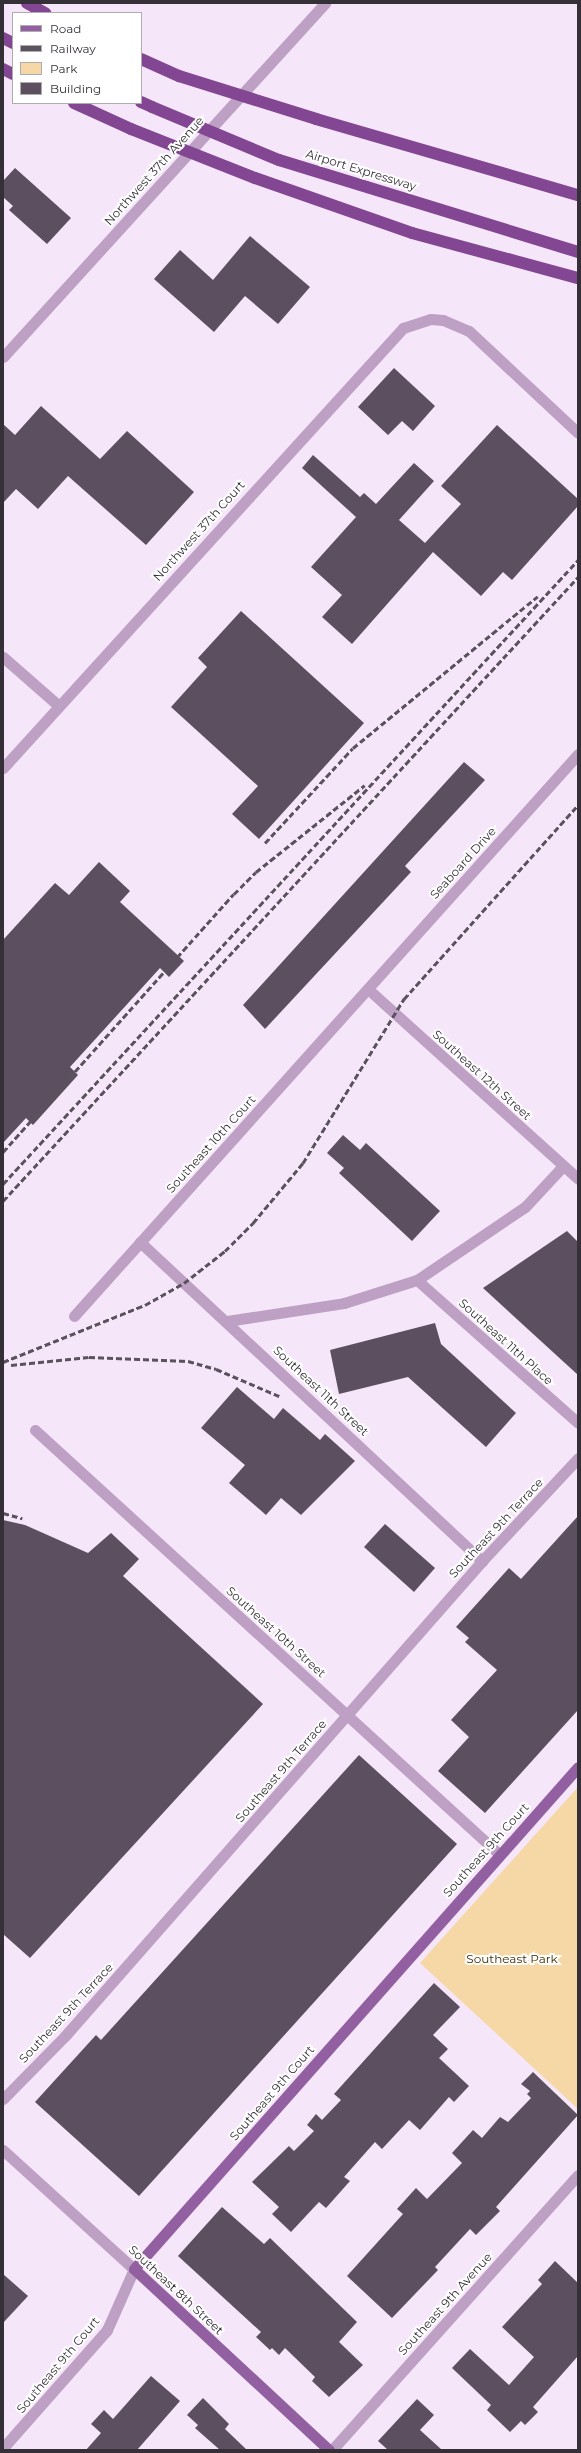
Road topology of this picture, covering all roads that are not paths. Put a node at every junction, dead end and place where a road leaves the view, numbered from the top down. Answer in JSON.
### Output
{"nodes":[{"id":1,"x":27,"y":3,"type":"edge"},
{"id":2,"x":325,"y":3,"type":"edge"},
{"id":3,"x":43,"y":12,"type":"edge"},
{"id":4,"x":3,"y":38,"type":"edge"},
{"id":5,"x":12,"y":42,"type":"edge"},
{"id":6,"x":142,"y":59,"type":"edge"},
{"id":7,"x":3,"y":69,"type":"edge"},
{"id":8,"x":12,"y":74,"type":"edge"},
{"id":9,"x":76,"y":104,"type":"edge"},
{"id":10,"x":146,"y":105,"type":"edge"},
{"id":11,"x":578,"y":195,"type":"edge"},
{"id":12,"x":578,"y":252,"type":"edge"},
{"id":13,"x":573,"y":277,"type":"edge"},
{"id":14,"x":3,"y":357,"type":"edge"},
{"id":15,"x":578,"y":433,"type":"edge"},
{"id":16,"x":3,"y":657,"type":"edge"},
{"id":17,"x":59,"y":706,"type":"junction"},
{"id":18,"x":578,"y":754,"type":"edge"},
{"id":19,"x":3,"y":768,"type":"edge"},
{"id":20,"x":368,"y":989,"type":"junction"},
{"id":21,"x":563,"y":1166,"type":"junction"},
{"id":22,"x":578,"y":1179,"type":"edge"},
{"id":23,"x":140,"y":1242,"type":"junction"},
{"id":24,"x":417,"y":1280,"type":"junction"},
{"id":25,"x":74,"y":1316,"type":"dead end"},
{"id":26,"x":227,"y":1321,"type":"junction"},
{"id":27,"x":578,"y":1423,"type":"edge"},
{"id":28,"x":35,"y":1430,"type":"dead end"},
{"id":29,"x":578,"y":1458,"type":"edge"},
{"id":30,"x":482,"y":1561,"type":"junction"},
{"id":31,"x":348,"y":1715,"type":"junction"},
{"id":32,"x":578,"y":1767,"type":"edge"},
{"id":33,"x":499,"y":1854,"type":"junction"},
{"id":34,"x":3,"y":2099,"type":"edge"},
{"id":35,"x":3,"y":2150,"type":"edge"},
{"id":36,"x":578,"y":2175,"type":"edge"},
{"id":37,"x":134,"y":2269,"type":"junction"},
{"id":38,"x":3,"y":2448,"type":"edge"},
{"id":39,"x":329,"y":2450,"type":"edge"},
{"id":40,"x":332,"y":2450,"type":"edge"}],
"edges":[{"from":1,"to":3,"type":"highway"},
{"from":2,"to":14,"type":"street","name":"Northwest 37th Avenue"},
{"from":4,"to":5,"type":"highway"},
{"from":6,"to":11,"type":"highway","bridge":true},
{"from":7,"to":8,"type":"highway"},
{"from":9,"to":13,"type":"highway","bridge":true},
{"from":10,"to":12,"type":"highway","name":"Airport Expressway","bridge":true},
{"from":15,"to":17,"type":"street","name":"Northwest 37th Court"},
{"from":16,"to":17,"type":"street"},
{"from":17,"to":19,"type":"street","name":"Northwest 37th Court"},
{"from":18,"to":20,"type":"street","name":"Seaboard Drive"},
{"from":20,"to":21,"type":"street","name":"Southeast 12th Street"},
{"from":20,"to":23,"type":"street","name":"Southeast 10th Court"},
{"from":21,"to":22,"type":"street","name":"Southeast 12th Street"},
{"from":21,"to":24,"type":"street"},
{"from":23,"to":25,"type":"street","name":"Southeast 10th Court"},
{"from":23,"to":26,"type":"street","name":"Southeast 11th Street"},
{"from":24,"to":26,"type":"street"},
{"from":24,"to":27,"type":"street","name":"Southeast 11th Place"},
{"from":26,"to":30,"type":"street","name":"Southeast 11th Street"},
{"from":28,"to":31,"type":"street","name":"Southeast 10th Street"},
{"from":29,"to":30,"type":"street","name":"Southeast 9th Terrace"},
{"from":30,"to":31,"type":"street","name":"Southeast 9th Terrace"},
{"from":31,"to":33,"type":"street","name":"Southeast 10th Street"},
{"from":31,"to":34,"type":"street","name":"Southeast 9th Terrace"},
{"from":32,"to":33,"type":"main road","name":"Southeast 9th Court"},
{"from":33,"to":37,"type":"main road","name":"Southeast 9th Court"},
{"from":35,"to":37,"type":"street","name":"Southeast 8th Street"},
{"from":36,"to":40,"type":"street","name":"Southeast 9th Avenue"},
{"from":37,"to":38,"type":"street","name":"Southeast 9th Court"},
{"from":37,"to":39,"type":"main road","name":"Southeast 8th Street"}]}
